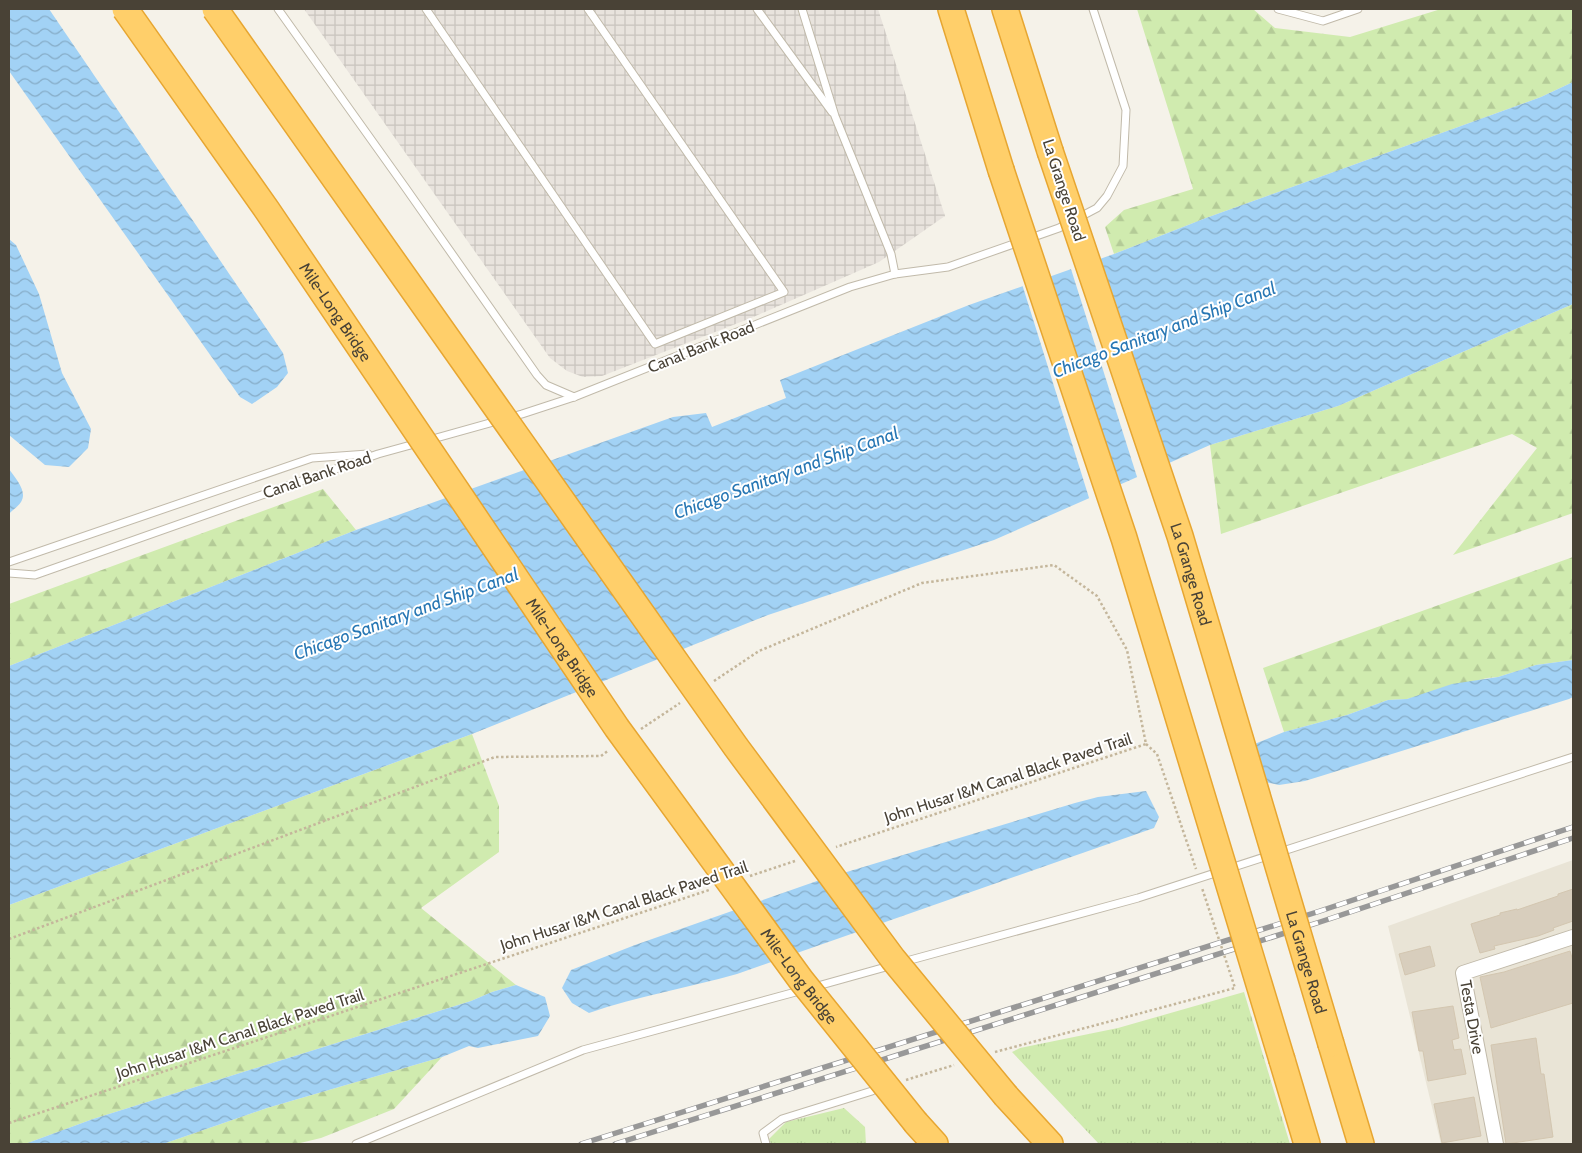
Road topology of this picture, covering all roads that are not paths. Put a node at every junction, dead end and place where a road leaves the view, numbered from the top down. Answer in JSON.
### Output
{"nodes":[{"id":1,"x":125,"y":9,"type":"edge"},
{"id":2,"x":215,"y":9,"type":"edge"},
{"id":3,"x":278,"y":9,"type":"edge"},
{"id":4,"x":426,"y":9,"type":"edge"},
{"id":5,"x":588,"y":9,"type":"edge"},
{"id":6,"x":756,"y":9,"type":"edge"},
{"id":7,"x":802,"y":9,"type":"edge"},
{"id":8,"x":951,"y":9,"type":"edge"},
{"id":9,"x":1005,"y":9,"type":"edge"},
{"id":10,"x":1093,"y":9,"type":"edge"},
{"id":11,"x":1278,"y":9,"type":"edge"},
{"id":12,"x":1358,"y":9,"type":"edge"},
{"id":13,"x":835,"y":116,"type":"junction"},
{"id":14,"x":895,"y":274,"type":"junction"},
{"id":15,"x":574,"y":397,"type":"junction"},
{"id":16,"x":378,"y":454,"type":"junction"},
{"id":17,"x":9,"y":562,"type":"edge"},
{"id":18,"x":9,"y":574,"type":"edge"},
{"id":19,"x":1573,"y":757,"type":"edge"},
{"id":20,"x":1573,"y":937,"type":"edge"},
{"id":21,"x":872,"y":1091,"type":"road end"},
{"id":22,"x":356,"y":1144,"type":"edge"},
{"id":23,"x":766,"y":1144,"type":"edge"},
{"id":24,"x":935,"y":1144,"type":"edge"},
{"id":25,"x":1050,"y":1144,"type":"edge"},
{"id":26,"x":1307,"y":1144,"type":"edge"},
{"id":27,"x":1361,"y":1144,"type":"edge"},
{"id":28,"x":1496,"y":1144,"type":"edge"}],
"edges":[{"from":1,"to":24,"type":"highway","name":"Mile-Long Bridge","bridge":true},
{"from":2,"to":25,"type":"highway","bridge":true},
{"from":3,"to":15,"type":"lane"},
{"from":4,"to":5,"type":"lane"},
{"from":6,"to":13,"type":"lane"},
{"from":7,"to":13,"type":"lane"},
{"from":8,"to":26,"type":"highway","bridge":true},
{"from":9,"to":27,"type":"highway","name":"La Grange Road","bridge":true},
{"from":10,"to":14,"type":"lane","name":"Canal Bank Road"},
{"from":11,"to":12,"type":"lane"},
{"from":13,"to":14,"type":"lane"},
{"from":14,"to":15,"type":"lane","name":"Canal Bank Road"},
{"from":15,"to":16,"type":"lane","name":"Canal Bank Road"},
{"from":16,"to":17,"type":"lane"},
{"from":16,"to":18,"type":"lane","name":"Canal Bank Road"},
{"from":19,"to":22,"type":"lane"},
{"from":20,"to":28,"type":"street","name":"Testa Drive"},
{"from":21,"to":23,"type":"lane"}]}
